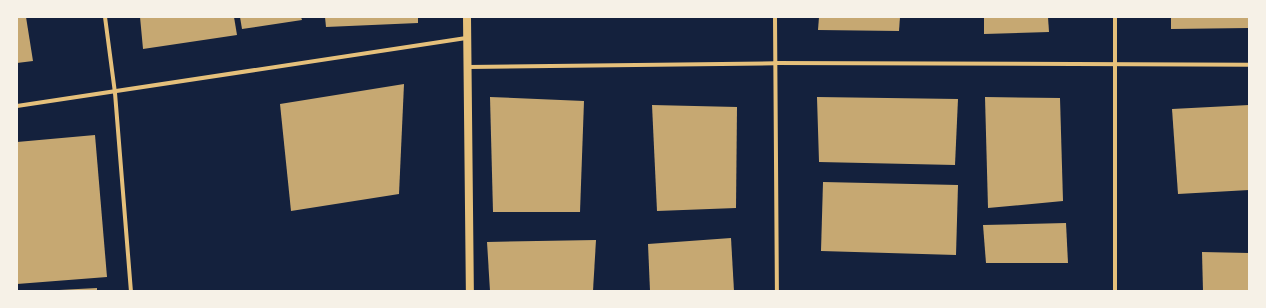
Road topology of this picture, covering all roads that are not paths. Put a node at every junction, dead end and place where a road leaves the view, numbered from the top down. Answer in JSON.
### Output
{"nodes":[{"id":1,"x":105,"y":17,"type":"edge"},
{"id":2,"x":467,"y":17,"type":"edge"},
{"id":3,"x":775,"y":17,"type":"edge"},
{"id":4,"x":1115,"y":17,"type":"edge"},
{"id":5,"x":468,"y":38,"type":"junction"},
{"id":6,"x":775,"y":63,"type":"junction"},
{"id":7,"x":1115,"y":65,"type":"junction"},
{"id":8,"x":1249,"y":65,"type":"edge"},
{"id":9,"x":467,"y":67,"type":"junction"},
{"id":10,"x":115,"y":93,"type":"junction"},
{"id":11,"x":17,"y":106,"type":"edge"},
{"id":12,"x":131,"y":291,"type":"edge"},
{"id":13,"x":470,"y":291,"type":"edge"},
{"id":14,"x":778,"y":291,"type":"edge"},
{"id":15,"x":1115,"y":291,"type":"edge"}],
"edges":[{"from":1,"to":10,"type":"street"},
{"from":2,"to":5,"type":"main road"},
{"from":3,"to":6,"type":"street"},
{"from":4,"to":7,"type":"street"},
{"from":5,"to":9,"type":"main road"},
{"from":5,"to":10,"type":"street"},
{"from":6,"to":7,"type":"street"},
{"from":6,"to":9,"type":"street"},
{"from":6,"to":14,"type":"street"},
{"from":7,"to":8,"type":"street"},
{"from":7,"to":15,"type":"street"},
{"from":9,"to":13,"type":"main road"},
{"from":10,"to":11,"type":"street"},
{"from":10,"to":12,"type":"street"}]}
